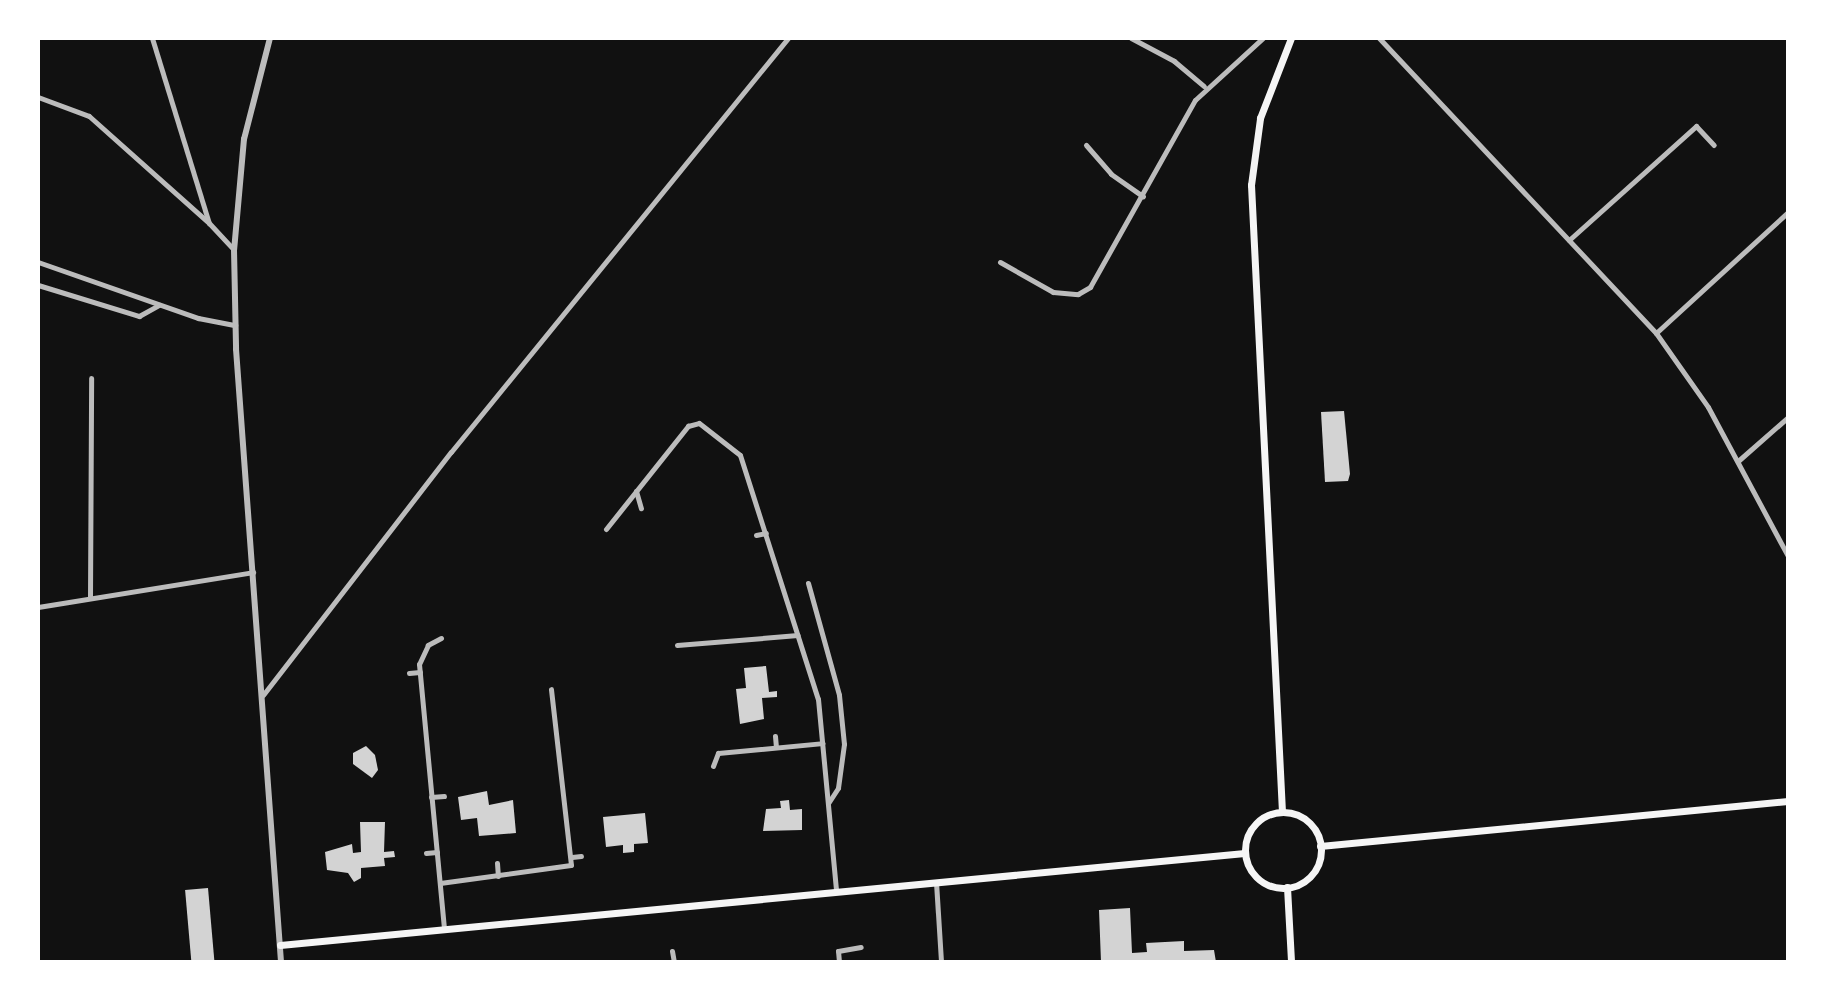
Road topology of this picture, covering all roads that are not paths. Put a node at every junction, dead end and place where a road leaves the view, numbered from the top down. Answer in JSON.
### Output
{"nodes":[{"id":1,"x":152,"y":38,"type":"edge"},
{"id":2,"x":270,"y":38,"type":"edge"},
{"id":3,"x":788,"y":38,"type":"edge"},
{"id":4,"x":1131,"y":38,"type":"edge"},
{"id":5,"x":1263,"y":38,"type":"edge"},
{"id":6,"x":1291,"y":38,"type":"edge"},
{"id":7,"x":1379,"y":38,"type":"edge"},
{"id":8,"x":1204,"y":86,"type":"junction"},
{"id":9,"x":38,"y":97,"type":"edge"},
{"id":10,"x":1086,"y":145,"type":"dead end"},
{"id":11,"x":1714,"y":145,"type":"dead end"},
{"id":12,"x":1143,"y":196,"type":"junction"},
{"id":13,"x":1788,"y":212,"type":"edge"},
{"id":14,"x":209,"y":223,"type":"junction"},
{"id":15,"x":1569,"y":240,"type":"junction"},
{"id":16,"x":234,"y":250,"type":"junction"},
{"id":17,"x":38,"y":262,"type":"edge"},
{"id":18,"x":1000,"y":262,"type":"dead end"},
{"id":19,"x":38,"y":285,"type":"edge"},
{"id":20,"x":160,"y":305,"type":"junction"},
{"id":21,"x":235,"y":325,"type":"junction"},
{"id":22,"x":1656,"y":333,"type":"junction"},
{"id":23,"x":91,"y":378,"type":"dead end"},
{"id":24,"x":1788,"y":417,"type":"edge"},
{"id":25,"x":1738,"y":461,"type":"junction"},
{"id":26,"x":636,"y":490,"type":"junction"},
{"id":27,"x":641,"y":508,"type":"dead end"},
{"id":28,"x":606,"y":529,"type":"dead end"},
{"id":29,"x":766,"y":533,"type":"junction"},
{"id":30,"x":756,"y":535,"type":"dead end"},
{"id":31,"x":1788,"y":556,"type":"edge"},
{"id":32,"x":253,"y":572,"type":"junction"},
{"id":33,"x":808,"y":583,"type":"dead end"},
{"id":34,"x":90,"y":598,"type":"junction"},
{"id":35,"x":38,"y":607,"type":"edge"},
{"id":36,"x":798,"y":635,"type":"junction"},
{"id":37,"x":441,"y":638,"type":"dead end"},
{"id":38,"x":677,"y":645,"type":"dead end"},
{"id":39,"x":420,"y":672,"type":"junction"},
{"id":40,"x":409,"y":673,"type":"dead end"},
{"id":41,"x":551,"y":689,"type":"dead end"},
{"id":42,"x":263,"y":695,"type":"junction"},
{"id":43,"x":775,"y":736,"type":"dead end"},
{"id":44,"x":823,"y":743,"type":"junction"},
{"id":45,"x":776,"y":747,"type":"junction"},
{"id":46,"x":713,"y":766,"type":"dead end"},
{"id":47,"x":444,"y":796,"type":"dead end"},
{"id":48,"x":431,"y":797,"type":"junction"},
{"id":49,"x":1788,"y":801,"type":"edge"},
{"id":50,"x":828,"y":803,"type":"junction"},
{"id":51,"x":1282,"y":812,"type":"junction"},
{"id":52,"x":1320,"y":846,"type":"junction"},
{"id":53,"x":437,"y":852,"type":"junction"},
{"id":54,"x":426,"y":853,"type":"dead end"},
{"id":55,"x":1245,"y":853,"type":"junction"},
{"id":56,"x":581,"y":856,"type":"dead end"},
{"id":57,"x":572,"y":857,"type":"junction"},
{"id":58,"x":497,"y":863,"type":"dead end"},
{"id":59,"x":498,"y":876,"type":"junction"},
{"id":60,"x":936,"y":882,"type":"junction"},
{"id":61,"x":440,"y":883,"type":"junction"},
{"id":62,"x":1287,"y":887,"type":"junction"},
{"id":63,"x":836,"y":891,"type":"junction"},
{"id":64,"x":444,"y":928,"type":"junction"},
{"id":65,"x":280,"y":945,"type":"junction"},
{"id":66,"x":861,"y":947,"type":"dead end"},
{"id":67,"x":672,"y":951,"type":"dead end"},
{"id":68,"x":281,"y":962,"type":"edge"},
{"id":69,"x":674,"y":962,"type":"edge"},
{"id":70,"x":839,"y":962,"type":"edge"},
{"id":71,"x":941,"y":962,"type":"edge"},
{"id":72,"x":1291,"y":962,"type":"edge"}],
"edges":[{"from":1,"to":14,"type":"street"},
{"from":2,"to":16,"type":"street"},
{"from":3,"to":42,"type":"street"},
{"from":4,"to":8,"type":"street"},
{"from":5,"to":8,"type":"street"},
{"from":6,"to":51,"type":"main road"},
{"from":7,"to":15,"type":"street"},
{"from":8,"to":12,"type":"street"},
{"from":9,"to":14,"type":"street"},
{"from":10,"to":12,"type":"street"},
{"from":11,"to":15,"type":"street"},
{"from":12,"to":18,"type":"street"},
{"from":13,"to":22,"type":"street"},
{"from":14,"to":16,"type":"street"},
{"from":15,"to":22,"type":"street"},
{"from":16,"to":21,"type":"street"},
{"from":17,"to":20,"type":"street"},
{"from":19,"to":20,"type":"street"},
{"from":20,"to":21,"type":"street"},
{"from":21,"to":32,"type":"street"},
{"from":22,"to":25,"type":"street"},
{"from":23,"to":34,"type":"street"},
{"from":24,"to":25,"type":"street"},
{"from":25,"to":31,"type":"street"},
{"from":26,"to":27,"type":"street"},
{"from":26,"to":28,"type":"street"},
{"from":26,"to":29,"type":"street"},
{"from":29,"to":30,"type":"street"},
{"from":29,"to":36,"type":"street"},
{"from":32,"to":34,"type":"street"},
{"from":32,"to":42,"type":"street"},
{"from":33,"to":50,"type":"street"},
{"from":34,"to":35,"type":"street"},
{"from":36,"to":38,"type":"street"},
{"from":36,"to":44,"type":"street"},
{"from":37,"to":39,"type":"street"},
{"from":39,"to":40,"type":"street"},
{"from":39,"to":48,"type":"street"},
{"from":41,"to":57,"type":"street"},
{"from":42,"to":65,"type":"street"},
{"from":43,"to":45,"type":"street"},
{"from":44,"to":45,"type":"street"},
{"from":44,"to":50,"type":"street"},
{"from":45,"to":46,"type":"street"},
{"from":47,"to":48,"type":"street"},
{"from":48,"to":53,"type":"street"},
{"from":49,"to":52,"type":"main road"},
{"from":50,"to":63,"type":"street"},
{"from":51,"to":52,"type":"main road"},
{"from":51,"to":55,"type":"main road"},
{"from":52,"to":62,"type":"main road"},
{"from":53,"to":54,"type":"street"},
{"from":53,"to":61,"type":"street"},
{"from":55,"to":60,"type":"main road"},
{"from":55,"to":62,"type":"main road"},
{"from":56,"to":57,"type":"street"},
{"from":57,"to":59,"type":"street"},
{"from":58,"to":59,"type":"street"},
{"from":59,"to":61,"type":"street"},
{"from":60,"to":63,"type":"main road"},
{"from":60,"to":71,"type":"street"},
{"from":61,"to":64,"type":"street"},
{"from":62,"to":72,"type":"main road"},
{"from":63,"to":64,"type":"main road"},
{"from":64,"to":65,"type":"main road"},
{"from":65,"to":68,"type":"street"},
{"from":66,"to":70,"type":"street"},
{"from":67,"to":69,"type":"street"}]}
